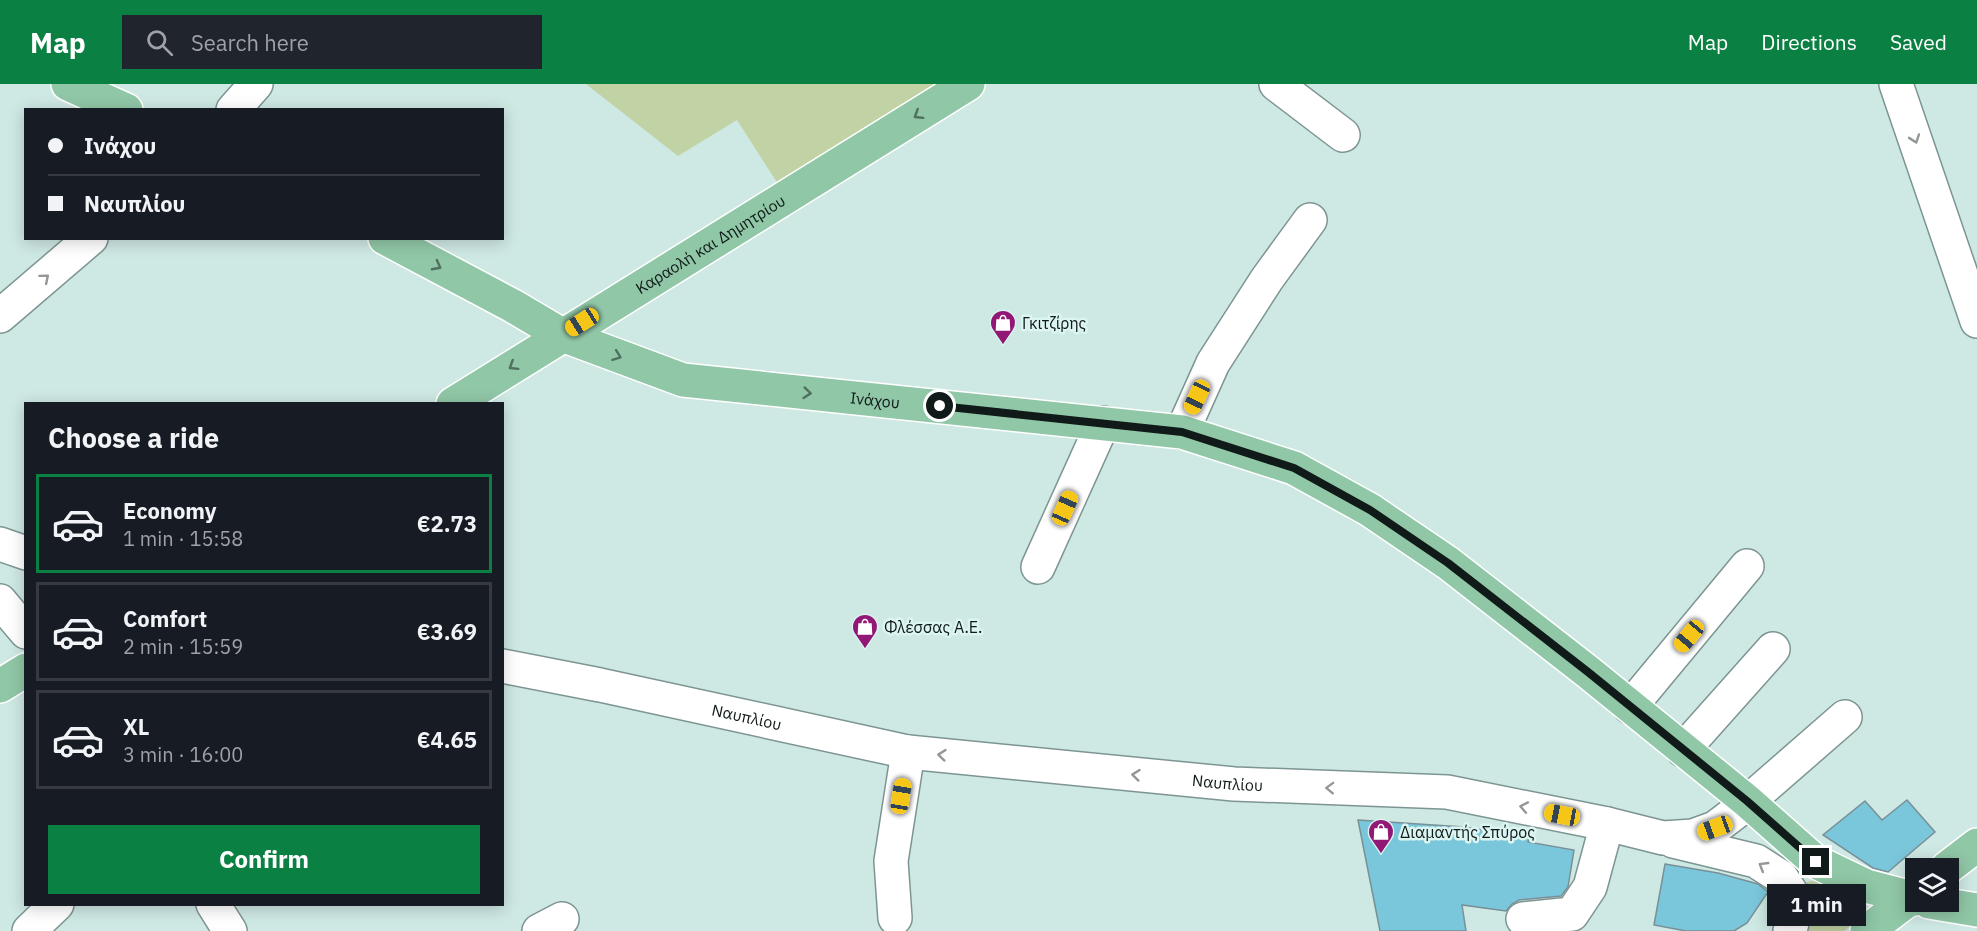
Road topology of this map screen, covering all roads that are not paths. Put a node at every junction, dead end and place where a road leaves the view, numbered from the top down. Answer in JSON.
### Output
{"nodes":[{"id":1,"x":68,"y":84,"type":"edge"},
{"id":2,"x":256,"y":84,"type":"edge"},
{"id":3,"x":968,"y":84,"type":"edge"},
{"id":4,"x":1276,"y":84,"type":"edge"},
{"id":5,"x":1896,"y":84,"type":"edge"},
{"id":6,"x":122,"y":108,"type":"edge"},
{"id":7,"x":235,"y":108,"type":"edge"},
{"id":8,"x":1342,"y":135,"type":"dead end"},
{"id":9,"x":1310,"y":220,"type":"dead end"},
{"id":10,"x":89,"y":240,"type":"edge"},
{"id":11,"x":389,"y":240,"type":"edge"},
{"id":12,"x":0,"y":316,"type":"edge"},
{"id":13,"x":1977,"y":321,"type":"edge"},
{"id":14,"x":562,"y":335,"type":"junction"},
{"id":15,"x":456,"y":402,"type":"edge"},
{"id":16,"x":1103,"y":423,"type":"junction"},
{"id":17,"x":1182,"y":432,"type":"junction"},
{"id":18,"x":0,"y":544,"type":"edge"},
{"id":19,"x":24,"y":552,"type":"edge"},
{"id":20,"x":1747,"y":566,"type":"dead end"},
{"id":21,"x":1038,"y":567,"type":"dead end"},
{"id":22,"x":0,"y":601,"type":"edge"},
{"id":23,"x":24,"y":630,"type":"edge"},
{"id":24,"x":1773,"y":649,"type":"dead end"},
{"id":25,"x":504,"y":666,"type":"edge"},
{"id":26,"x":24,"y":671,"type":"edge"},
{"id":27,"x":0,"y":686,"type":"edge"},
{"id":28,"x":1630,"y":707,"type":"junction"},
{"id":29,"x":1845,"y":717,"type":"dead end"},
{"id":30,"x":1683,"y":750,"type":"junction"},
{"id":31,"x":908,"y":752,"type":"junction"},
{"id":32,"x":1747,"y":801,"type":"junction"},
{"id":33,"x":1607,"y":824,"type":"junction"},
{"id":34,"x":1663,"y":838,"type":"junction"},
{"id":35,"x":1977,"y":845,"type":"edge"},
{"id":36,"x":1959,"y":859,"type":"edge"},
{"id":37,"x":1905,"y":895,"type":"edge"},
{"id":38,"x":55,"y":906,"type":"edge"},
{"id":39,"x":214,"y":906,"type":"edge"},
{"id":40,"x":1905,"y":906,"type":"edge"},
{"id":41,"x":1959,"y":906,"type":"edge"},
{"id":42,"x":1977,"y":910,"type":"edge"},
{"id":43,"x":895,"y":918,"type":"dead end"},
{"id":44,"x":1523,"y":919,"type":"dead end"},
{"id":45,"x":28,"y":931,"type":"edge"},
{"id":46,"x":230,"y":931,"type":"edge"},
{"id":47,"x":1790,"y":931,"type":"edge"},
{"id":48,"x":1867,"y":931,"type":"edge"}],
"edges":[{"from":1,"to":6,"type":"main road"},
{"from":2,"to":7,"type":"street"},
{"from":3,"to":14,"type":"main road","name":"Καραολή και Δημητρίου","one_way":true},
{"from":4,"to":8,"type":"street"},
{"from":5,"to":13,"type":"street","one_way":true},
{"from":9,"to":17,"type":"street"},
{"from":12,"to":10,"type":"street","one_way":true},
{"from":11,"to":14,"type":"main road","name":"Ινάχου","one_way":true},
{"from":14,"to":15,"type":"main road","name":"Καραολή και Δημητρίου","one_way":true},
{"from":14,"to":16,"type":"main road","name":"Ινάχου","one_way":true},
{"from":16,"to":17,"type":"main road","name":"Ινάχου"},
{"from":16,"to":21,"type":"street"},
{"from":17,"to":28,"type":"main road","name":"Ινάχου"},
{"from":18,"to":19,"type":"street"},
{"from":20,"to":28,"type":"street"},
{"from":22,"to":23,"type":"street"},
{"from":24,"to":30,"type":"street"},
{"from":25,"to":31,"type":"street","name":"Ναυπλίου"},
{"from":26,"to":27,"type":"main road"},
{"from":28,"to":30,"type":"main road","name":"Ινάχου"},
{"from":29,"to":32,"type":"street","name":"Ναυπλίου"},
{"from":30,"to":32,"type":"main road","name":"Ινάχου"},
{"from":33,"to":31,"type":"street","name":"Ναυπλίου","one_way":true},
{"from":31,"to":43,"type":"street"},
{"from":32,"to":34,"type":"street","name":"Ναυπλίου"},
{"from":32,"to":37,"type":"main road"},
{"from":33,"to":34,"type":"street","name":"Ναυπλίου"},
{"from":33,"to":44,"type":"street"},
{"from":47,"to":34,"type":"street","one_way":true},
{"from":35,"to":36,"type":"main road"},
{"from":38,"to":45,"type":"street"},
{"from":39,"to":46,"type":"street"},
{"from":40,"to":48,"type":"main road"},
{"from":41,"to":42,"type":"main road"}]}
